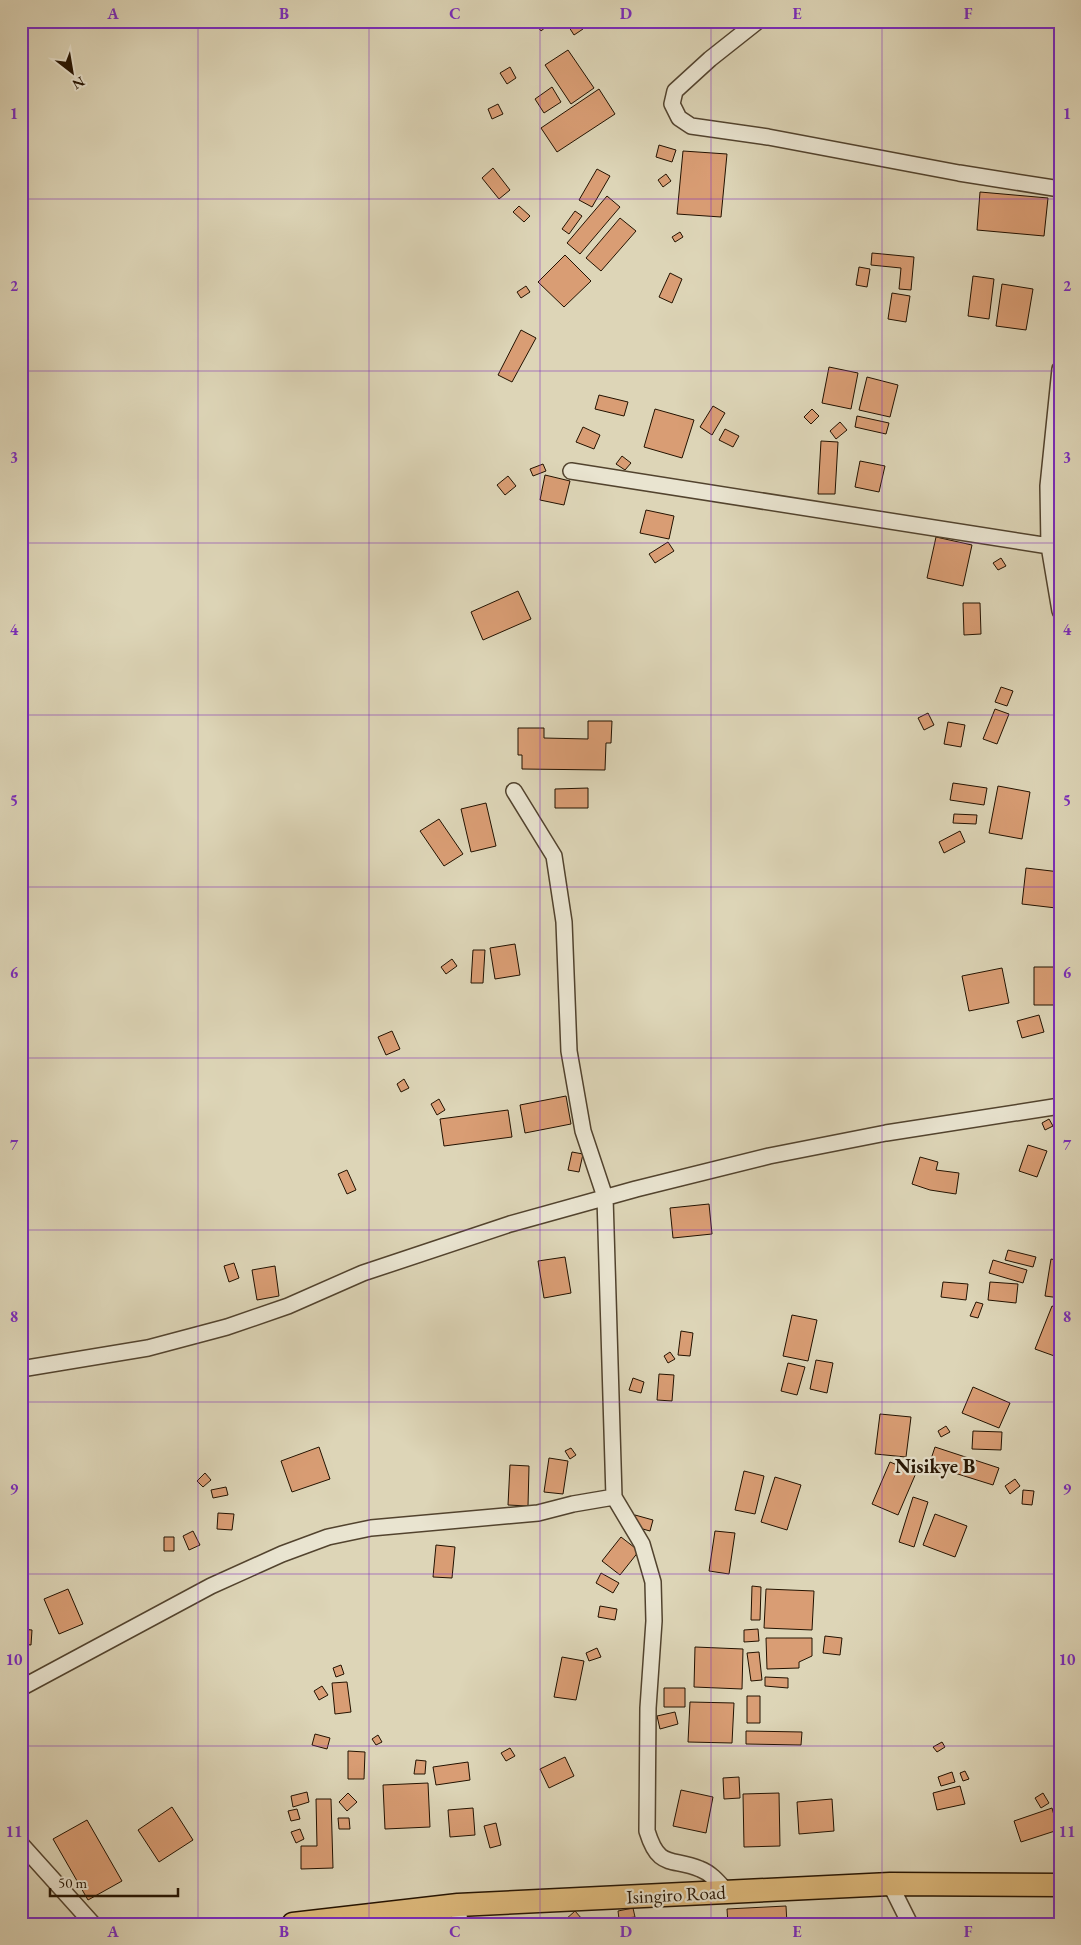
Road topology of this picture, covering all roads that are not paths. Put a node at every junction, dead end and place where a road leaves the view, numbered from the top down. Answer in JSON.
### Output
{"nodes":[{"id":1,"x":758,"y":21,"type":"edge"},
{"id":2,"x":1060,"y":189,"type":"edge"},
{"id":3,"x":1060,"y":369,"type":"edge"},
{"id":4,"x":571,"y":471,"type":"dead end"},
{"id":5,"x":1049,"y":546,"type":"junction"},
{"id":6,"x":1060,"y":611,"type":"edge"},
{"id":7,"x":514,"y":791,"type":"dead end"},
{"id":8,"x":1060,"y":1106,"type":"edge"},
{"id":9,"x":604,"y":1197,"type":"junction"},
{"id":10,"x":21,"y":1369,"type":"edge"},
{"id":11,"x":614,"y":1497,"type":"junction"},
{"id":12,"x":21,"y":1688,"type":"edge"},
{"id":13,"x":21,"y":1844,"type":"edge"},
{"id":14,"x":890,"y":1884,"type":"junction"},
{"id":15,"x":1060,"y":1885,"type":"edge"},
{"id":16,"x":727,"y":1892,"type":"junction"},
{"id":17,"x":459,"y":1914,"type":"edge"},
{"id":18,"x":93,"y":1924,"type":"edge"},
{"id":19,"x":293,"y":1924,"type":"edge"},
{"id":20,"x":910,"y":1924,"type":"edge"}],
"edges":[{"from":1,"to":2,"type":"street"},
{"from":3,"to":5,"type":"street"},
{"from":4,"to":5,"type":"street"},
{"from":5,"to":6,"type":"street"},
{"from":7,"to":9,"type":"street"},
{"from":8,"to":9,"type":"street"},
{"from":9,"to":10,"type":"street"},
{"from":9,"to":11,"type":"street"},
{"from":11,"to":12,"type":"street"},
{"from":11,"to":16,"type":"street"},
{"from":13,"to":18,"type":"street"},
{"from":14,"to":15,"type":"main road","name":"Isingiro Road"},
{"from":14,"to":16,"type":"main road","name":"Isingiro Road"},
{"from":14,"to":20,"type":"street"},
{"from":16,"to":17,"type":"main road","name":"Isingiro Road"},
{"from":17,"to":19,"type":"main road","name":"Isingiro Road"}]}
